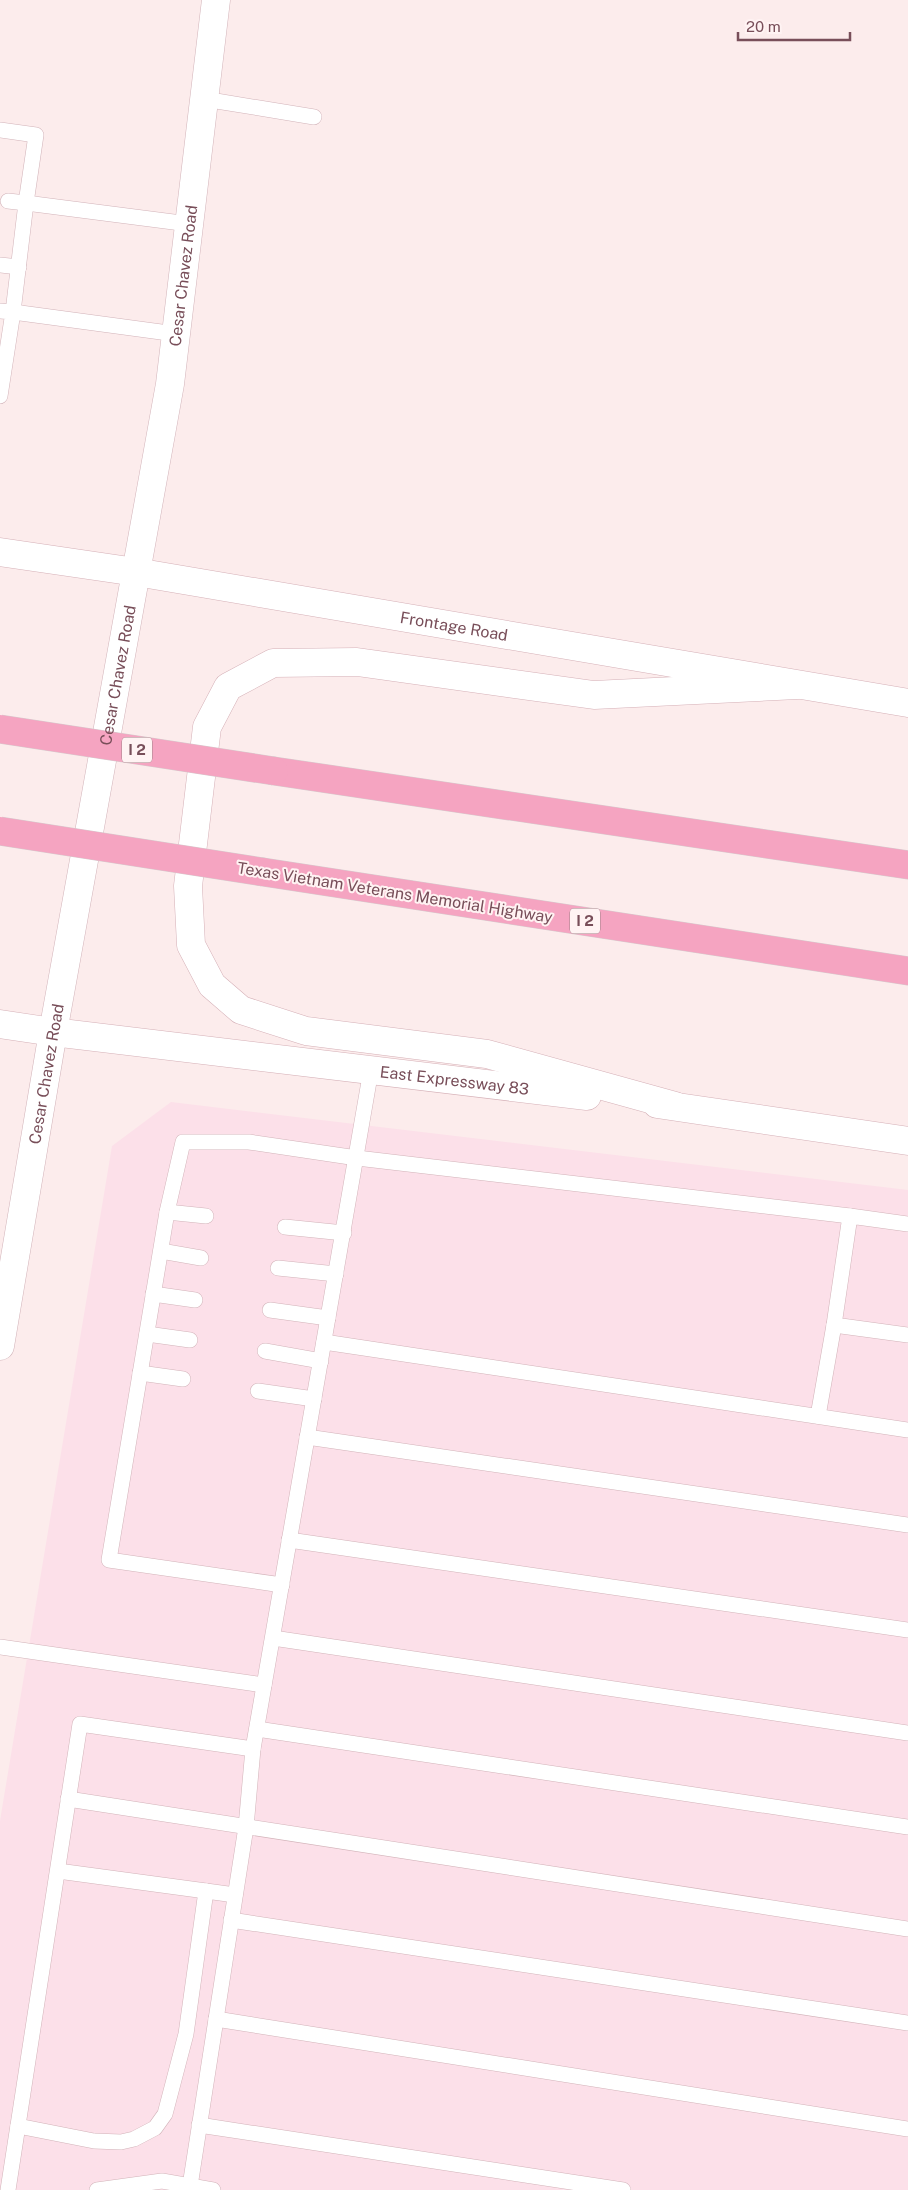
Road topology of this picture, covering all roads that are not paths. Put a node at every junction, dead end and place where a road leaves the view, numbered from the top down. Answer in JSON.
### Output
{"nodes":[{"id":1,"x":216,"y":0,"type":"edge"},
{"id":2,"x":204,"y":99,"type":"junction"},
{"id":3,"x":314,"y":117,"type":"dead end"},
{"id":4,"x":0,"y":130,"type":"edge"},
{"id":5,"x":8,"y":201,"type":"dead end"},
{"id":6,"x":26,"y":203,"type":"junction"},
{"id":7,"x":189,"y":224,"type":"junction"},
{"id":8,"x":0,"y":265,"type":"edge"},
{"id":9,"x":19,"y":267,"type":"junction"},
{"id":10,"x":6,"y":312,"type":"edge"},
{"id":11,"x":176,"y":334,"type":"junction"},
{"id":12,"x":3,"y":356,"type":"edge"},
{"id":13,"x":0,"y":396,"type":"edge"},
{"id":14,"x":0,"y":552,"type":"edge"},
{"id":15,"x":136,"y":572,"type":"junction"},
{"id":16,"x":797,"y":685,"type":"junction"},
{"id":17,"x":908,"y":703,"type":"edge"},
{"id":18,"x":0,"y":729,"type":"edge"},
{"id":19,"x":0,"y":831,"type":"edge"},
{"id":20,"x":908,"y":865,"type":"edge"},
{"id":21,"x":908,"y":971,"type":"edge"},
{"id":22,"x":0,"y":1024,"type":"edge"},
{"id":23,"x":53,"y":1032,"type":"junction"},
{"id":24,"x":371,"y":1070,"type":"junction"},
{"id":25,"x":675,"y":1106,"type":"junction"},
{"id":26,"x":908,"y":1140,"type":"edge"},
{"id":27,"x":357,"y":1158,"type":"junction"},
{"id":28,"x":167,"y":1212,"type":"junction"},
{"id":29,"x":206,"y":1216,"type":"dead end"},
{"id":30,"x":850,"y":1216,"type":"junction"},
{"id":31,"x":908,"y":1224,"type":"edge"},
{"id":32,"x":285,"y":1227,"type":"dead end"},
{"id":33,"x":344,"y":1232,"type":"junction"},
{"id":34,"x":161,"y":1251,"type":"junction"},
{"id":35,"x":201,"y":1258,"type":"dead end"},
{"id":36,"x":278,"y":1268,"type":"dead end"},
{"id":37,"x":336,"y":1274,"type":"junction"},
{"id":38,"x":153,"y":1294,"type":"junction"},
{"id":39,"x":195,"y":1300,"type":"dead end"},
{"id":40,"x":270,"y":1310,"type":"dead end"},
{"id":41,"x":328,"y":1318,"type":"junction"},
{"id":42,"x":834,"y":1325,"type":"junction"},
{"id":43,"x":147,"y":1334,"type":"junction"},
{"id":44,"x":908,"y":1334,"type":"edge"},
{"id":45,"x":190,"y":1340,"type":"dead end"},
{"id":46,"x":324,"y":1342,"type":"junction"},
{"id":47,"x":0,"y":1346,"type":"edge"},
{"id":48,"x":265,"y":1351,"type":"dead end"},
{"id":49,"x":321,"y":1361,"type":"junction"},
{"id":50,"x":140,"y":1373,"type":"junction"},
{"id":51,"x":183,"y":1379,"type":"dead end"},
{"id":52,"x":258,"y":1391,"type":"dead end"},
{"id":53,"x":314,"y":1399,"type":"junction"},
{"id":54,"x":818,"y":1416,"type":"junction"},
{"id":55,"x":908,"y":1430,"type":"edge"},
{"id":56,"x":308,"y":1437,"type":"junction"},
{"id":57,"x":908,"y":1525,"type":"edge"},
{"id":58,"x":289,"y":1540,"type":"junction"},
{"id":59,"x":282,"y":1585,"type":"junction"},
{"id":60,"x":908,"y":1630,"type":"edge"},
{"id":61,"x":272,"y":1638,"type":"junction"},
{"id":62,"x":0,"y":1648,"type":"edge"},
{"id":63,"x":264,"y":1685,"type":"junction"},
{"id":64,"x":257,"y":1728,"type":"junction"},
{"id":65,"x":908,"y":1733,"type":"edge"},
{"id":66,"x":253,"y":1749,"type":"junction"},
{"id":67,"x":68,"y":1799,"type":"junction"},
{"id":68,"x":246,"y":1827,"type":"junction"},
{"id":69,"x":908,"y":1827,"type":"edge"},
{"id":70,"x":58,"y":1870,"type":"junction"},
{"id":71,"x":206,"y":1891,"type":"junction"},
{"id":72,"x":235,"y":1895,"type":"junction"},
{"id":73,"x":231,"y":1920,"type":"junction"},
{"id":74,"x":908,"y":1929,"type":"edge"},
{"id":75,"x":216,"y":2019,"type":"junction"},
{"id":76,"x":908,"y":2023,"type":"edge"},
{"id":77,"x":199,"y":2125,"type":"junction"},
{"id":78,"x":18,"y":2126,"type":"junction"},
{"id":79,"x":908,"y":2129,"type":"edge"},
{"id":80,"x":190,"y":2186,"type":"junction"},
{"id":81,"x":8,"y":2190,"type":"edge"},
{"id":82,"x":97,"y":2190,"type":"edge"},
{"id":83,"x":213,"y":2190,"type":"edge"},
{"id":84,"x":622,"y":2190,"type":"edge"}],
"edges":[{"from":1,"to":2,"type":"main road","name":"Cesar Chavez Road"},
{"from":2,"to":3,"type":"lane"},
{"from":2,"to":7,"type":"main road","name":"Cesar Chavez Road"},
{"from":4,"to":6,"type":"lane"},
{"from":5,"to":6,"type":"lane"},
{"from":6,"to":7,"type":"lane"},
{"from":6,"to":9,"type":"lane"},
{"from":7,"to":11,"type":"main road","name":"Cesar Chavez Road"},
{"from":8,"to":9,"type":"lane"},
{"from":9,"to":10,"type":"lane"},
{"from":10,"to":11,"type":"lane"},
{"from":10,"to":12,"type":"lane"},
{"from":11,"to":15,"type":"main road","name":"Cesar Chavez Road"},
{"from":12,"to":13,"type":"lane"},
{"from":14,"to":15,"type":"main road","name":"Frontage Road"},
{"from":15,"to":16,"type":"main road","name":"Frontage Road"},
{"from":15,"to":23,"type":"main road","name":"Cesar Chavez Road"},
{"from":16,"to":17,"type":"main road","name":"Frontage Road"},
{"from":16,"to":25,"type":"main road"},
{"from":18,"to":20,"type":"highway","number":"I 2","bridge":true},
{"from":19,"to":21,"type":"highway","name":"Texas Vietnam Veterans Memorial Highway","number":"I 2","bridge":true},
{"from":22,"to":23,"type":"main road","name":"East Expressway 83"},
{"from":23,"to":24,"type":"main road","name":"East Expressway 83"},
{"from":23,"to":47,"type":"main road","name":"Cesar Chavez Road"},
{"from":24,"to":25,"type":"main road","name":"East Expressway 83"},
{"from":24,"to":27,"type":"lane"},
{"from":25,"to":26,"type":"main road","name":"East Expressway 83"},
{"from":27,"to":28,"type":"lane"},
{"from":27,"to":30,"type":"lane"},
{"from":27,"to":33,"type":"lane"},
{"from":28,"to":29,"type":"lane"},
{"from":28,"to":34,"type":"lane"},
{"from":30,"to":31,"type":"lane"},
{"from":30,"to":42,"type":"lane"},
{"from":32,"to":33,"type":"lane"},
{"from":33,"to":37,"type":"lane"},
{"from":34,"to":35,"type":"lane"},
{"from":34,"to":38,"type":"lane"},
{"from":36,"to":37,"type":"lane"},
{"from":37,"to":41,"type":"lane"},
{"from":38,"to":39,"type":"lane"},
{"from":38,"to":43,"type":"lane"},
{"from":40,"to":41,"type":"lane"},
{"from":41,"to":46,"type":"lane"},
{"from":42,"to":44,"type":"lane"},
{"from":42,"to":54,"type":"lane"},
{"from":43,"to":45,"type":"lane"},
{"from":43,"to":50,"type":"lane"},
{"from":46,"to":49,"type":"lane"},
{"from":46,"to":54,"type":"lane"},
{"from":48,"to":49,"type":"lane"},
{"from":49,"to":53,"type":"lane"},
{"from":50,"to":51,"type":"lane"},
{"from":50,"to":59,"type":"lane"},
{"from":52,"to":53,"type":"lane"},
{"from":53,"to":56,"type":"lane"},
{"from":54,"to":55,"type":"lane"},
{"from":56,"to":57,"type":"lane"},
{"from":56,"to":58,"type":"lane"},
{"from":58,"to":59,"type":"lane"},
{"from":58,"to":60,"type":"lane"},
{"from":59,"to":61,"type":"lane"},
{"from":61,"to":63,"type":"lane"},
{"from":61,"to":65,"type":"lane"},
{"from":62,"to":63,"type":"lane"},
{"from":63,"to":64,"type":"lane"},
{"from":64,"to":66,"type":"lane"},
{"from":64,"to":69,"type":"lane"},
{"from":66,"to":67,"type":"lane"},
{"from":66,"to":68,"type":"lane"},
{"from":67,"to":68,"type":"lane"},
{"from":67,"to":70,"type":"lane"},
{"from":68,"to":72,"type":"lane"},
{"from":68,"to":74,"type":"lane"},
{"from":70,"to":71,"type":"lane"},
{"from":70,"to":78,"type":"lane"},
{"from":71,"to":72,"type":"lane"},
{"from":71,"to":78,"type":"lane"},
{"from":72,"to":73,"type":"lane"},
{"from":73,"to":75,"type":"lane"},
{"from":73,"to":76,"type":"lane"},
{"from":75,"to":77,"type":"lane"},
{"from":75,"to":79,"type":"lane"},
{"from":77,"to":80,"type":"lane"},
{"from":77,"to":84,"type":"lane"},
{"from":78,"to":81,"type":"lane"},
{"from":80,"to":82,"type":"lane"},
{"from":80,"to":83,"type":"lane"}]}
